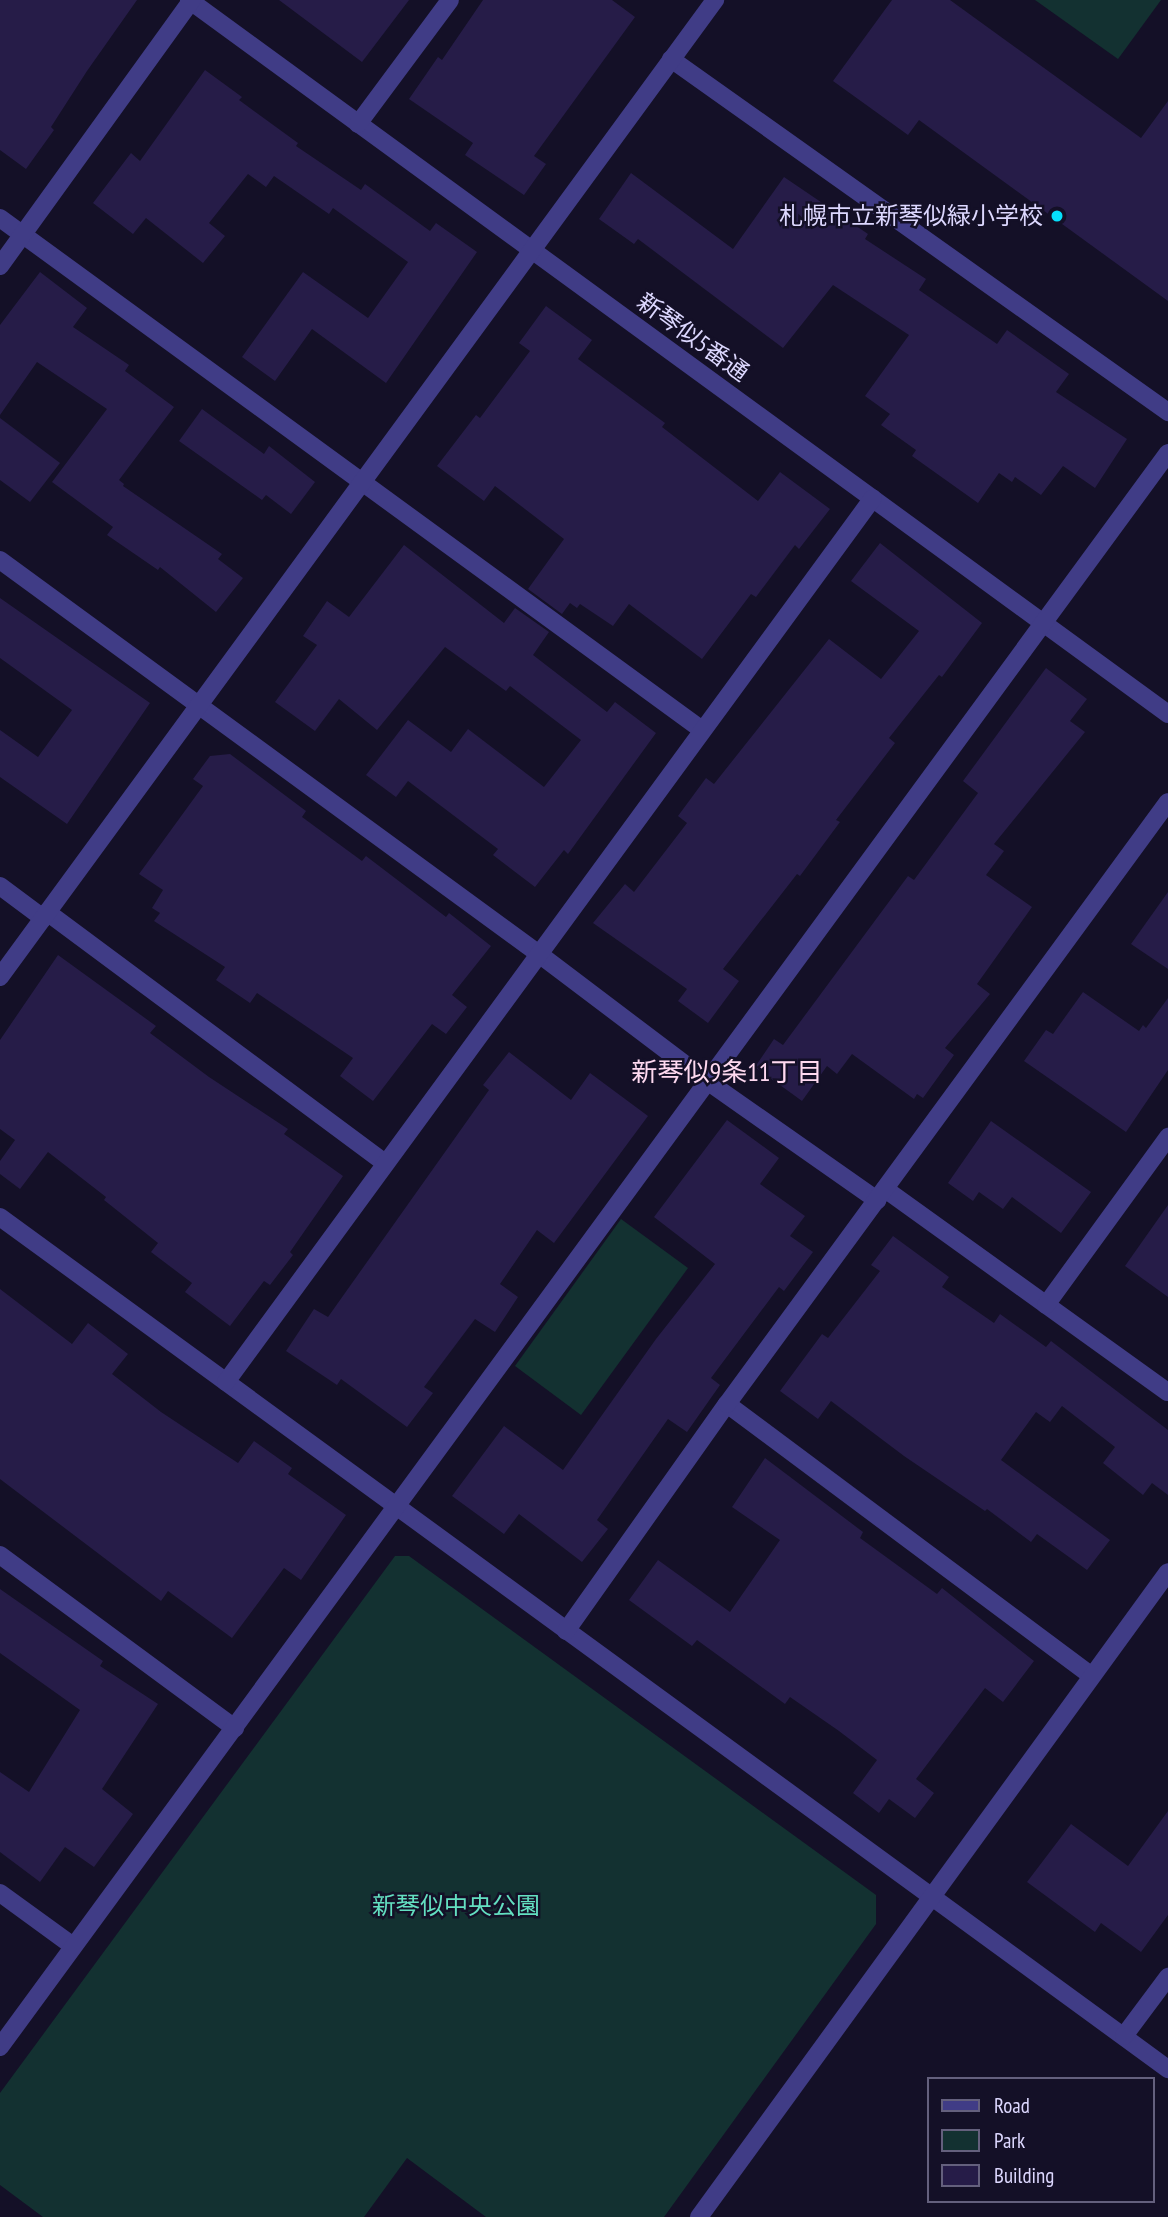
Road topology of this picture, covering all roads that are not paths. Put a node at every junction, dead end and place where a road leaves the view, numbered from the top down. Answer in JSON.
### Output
{"nodes":[{"id":1,"x":450,"y":0,"type":"edge"},
{"id":2,"x":715,"y":0,"type":"edge"},
{"id":3,"x":191,"y":1,"type":"edge"},
{"id":4,"x":671,"y":59,"type":"junction"},
{"id":5,"x":358,"y":124,"type":"junction"},
{"id":6,"x":0,"y":218,"type":"edge"},
{"id":7,"x":23,"y":235,"type":"junction"},
{"id":8,"x":531,"y":250,"type":"junction"},
{"id":9,"x":0,"y":266,"type":"edge"},
{"id":10,"x":1168,"y":412,"type":"edge"},
{"id":11,"x":1168,"y":453,"type":"edge"},
{"id":12,"x":363,"y":481,"type":"junction"},
{"id":13,"x":873,"y":498,"type":"junction"},
{"id":14,"x":0,"y":560,"type":"edge"},
{"id":15,"x":1044,"y":623,"type":"junction"},
{"id":16,"x":199,"y":705,"type":"junction"},
{"id":17,"x":1168,"y":714,"type":"edge"},
{"id":18,"x":702,"y":730,"type":"junction"},
{"id":19,"x":1168,"y":802,"type":"edge"},
{"id":20,"x":0,"y":886,"type":"edge"},
{"id":21,"x":45,"y":915,"type":"junction"},
{"id":22,"x":540,"y":954,"type":"junction"},
{"id":23,"x":0,"y":977,"type":"edge"},
{"id":24,"x":707,"y":1082,"type":"junction"},
{"id":25,"x":1168,"y":1137,"type":"edge"},
{"id":26,"x":385,"y":1163,"type":"junction"},
{"id":27,"x":881,"y":1194,"type":"junction"},
{"id":28,"x":0,"y":1217,"type":"edge"},
{"id":29,"x":1046,"y":1305,"type":"junction"},
{"id":30,"x":226,"y":1382,"type":"junction"},
{"id":31,"x":1168,"y":1392,"type":"edge"},
{"id":32,"x":727,"y":1404,"type":"junction"},
{"id":33,"x":396,"y":1506,"type":"junction"},
{"id":34,"x":0,"y":1555,"type":"edge"},
{"id":35,"x":1168,"y":1572,"type":"edge"},
{"id":36,"x":566,"y":1631,"type":"junction"},
{"id":37,"x":1092,"y":1676,"type":"junction"},
{"id":38,"x":235,"y":1728,"type":"junction"},
{"id":39,"x":0,"y":1893,"type":"edge"},
{"id":40,"x":932,"y":1897,"type":"junction"},
{"id":41,"x":73,"y":1946,"type":"junction"},
{"id":42,"x":1168,"y":1977,"type":"edge"},
{"id":43,"x":1124,"y":2036,"type":"junction"},
{"id":44,"x":0,"y":2047,"type":"edge"},
{"id":45,"x":1168,"y":2069,"type":"edge"},
{"id":46,"x":699,"y":2217,"type":"edge"}],
"edges":[{"from":1,"to":5,"type":"street"},
{"from":2,"to":4,"type":"street"},
{"from":3,"to":5,"type":"street","name":"新琴似5番通"},
{"from":3,"to":7,"type":"street"},
{"from":4,"to":8,"type":"street"},
{"from":4,"to":10,"type":"street"},
{"from":5,"to":8,"type":"street","name":"新琴似5番通"},
{"from":6,"to":7,"type":"street"},
{"from":7,"to":9,"type":"street"},
{"from":7,"to":12,"type":"street"},
{"from":8,"to":12,"type":"street"},
{"from":8,"to":13,"type":"street","name":"新琴似5番通"},
{"from":11,"to":15,"type":"street"},
{"from":12,"to":16,"type":"street"},
{"from":12,"to":18,"type":"street"},
{"from":13,"to":15,"type":"street","name":"新琴似5番通"},
{"from":13,"to":18,"type":"street"},
{"from":14,"to":16,"type":"street"},
{"from":15,"to":17,"type":"street","name":"新琴似5番通"},
{"from":15,"to":24,"type":"street"},
{"from":16,"to":21,"type":"street"},
{"from":16,"to":22,"type":"street"},
{"from":18,"to":22,"type":"street"},
{"from":19,"to":27,"type":"street"},
{"from":20,"to":21,"type":"street"},
{"from":21,"to":23,"type":"street"},
{"from":21,"to":26,"type":"street"},
{"from":22,"to":24,"type":"street"},
{"from":22,"to":26,"type":"street"},
{"from":24,"to":27,"type":"street"},
{"from":24,"to":33,"type":"street"},
{"from":25,"to":29,"type":"street"},
{"from":26,"to":30,"type":"street"},
{"from":27,"to":29,"type":"street"},
{"from":27,"to":32,"type":"street"},
{"from":28,"to":30,"type":"street"},
{"from":29,"to":31,"type":"street"},
{"from":30,"to":33,"type":"street"},
{"from":32,"to":36,"type":"street"},
{"from":32,"to":37,"type":"street"},
{"from":33,"to":36,"type":"street"},
{"from":33,"to":38,"type":"street"},
{"from":34,"to":38,"type":"street"},
{"from":35,"to":37,"type":"street"},
{"from":36,"to":40,"type":"street"},
{"from":37,"to":40,"type":"street"},
{"from":38,"to":41,"type":"street"},
{"from":39,"to":41,"type":"street"},
{"from":40,"to":43,"type":"street"},
{"from":40,"to":46,"type":"street"},
{"from":41,"to":44,"type":"street"},
{"from":42,"to":43,"type":"street"},
{"from":43,"to":45,"type":"street"}]}
